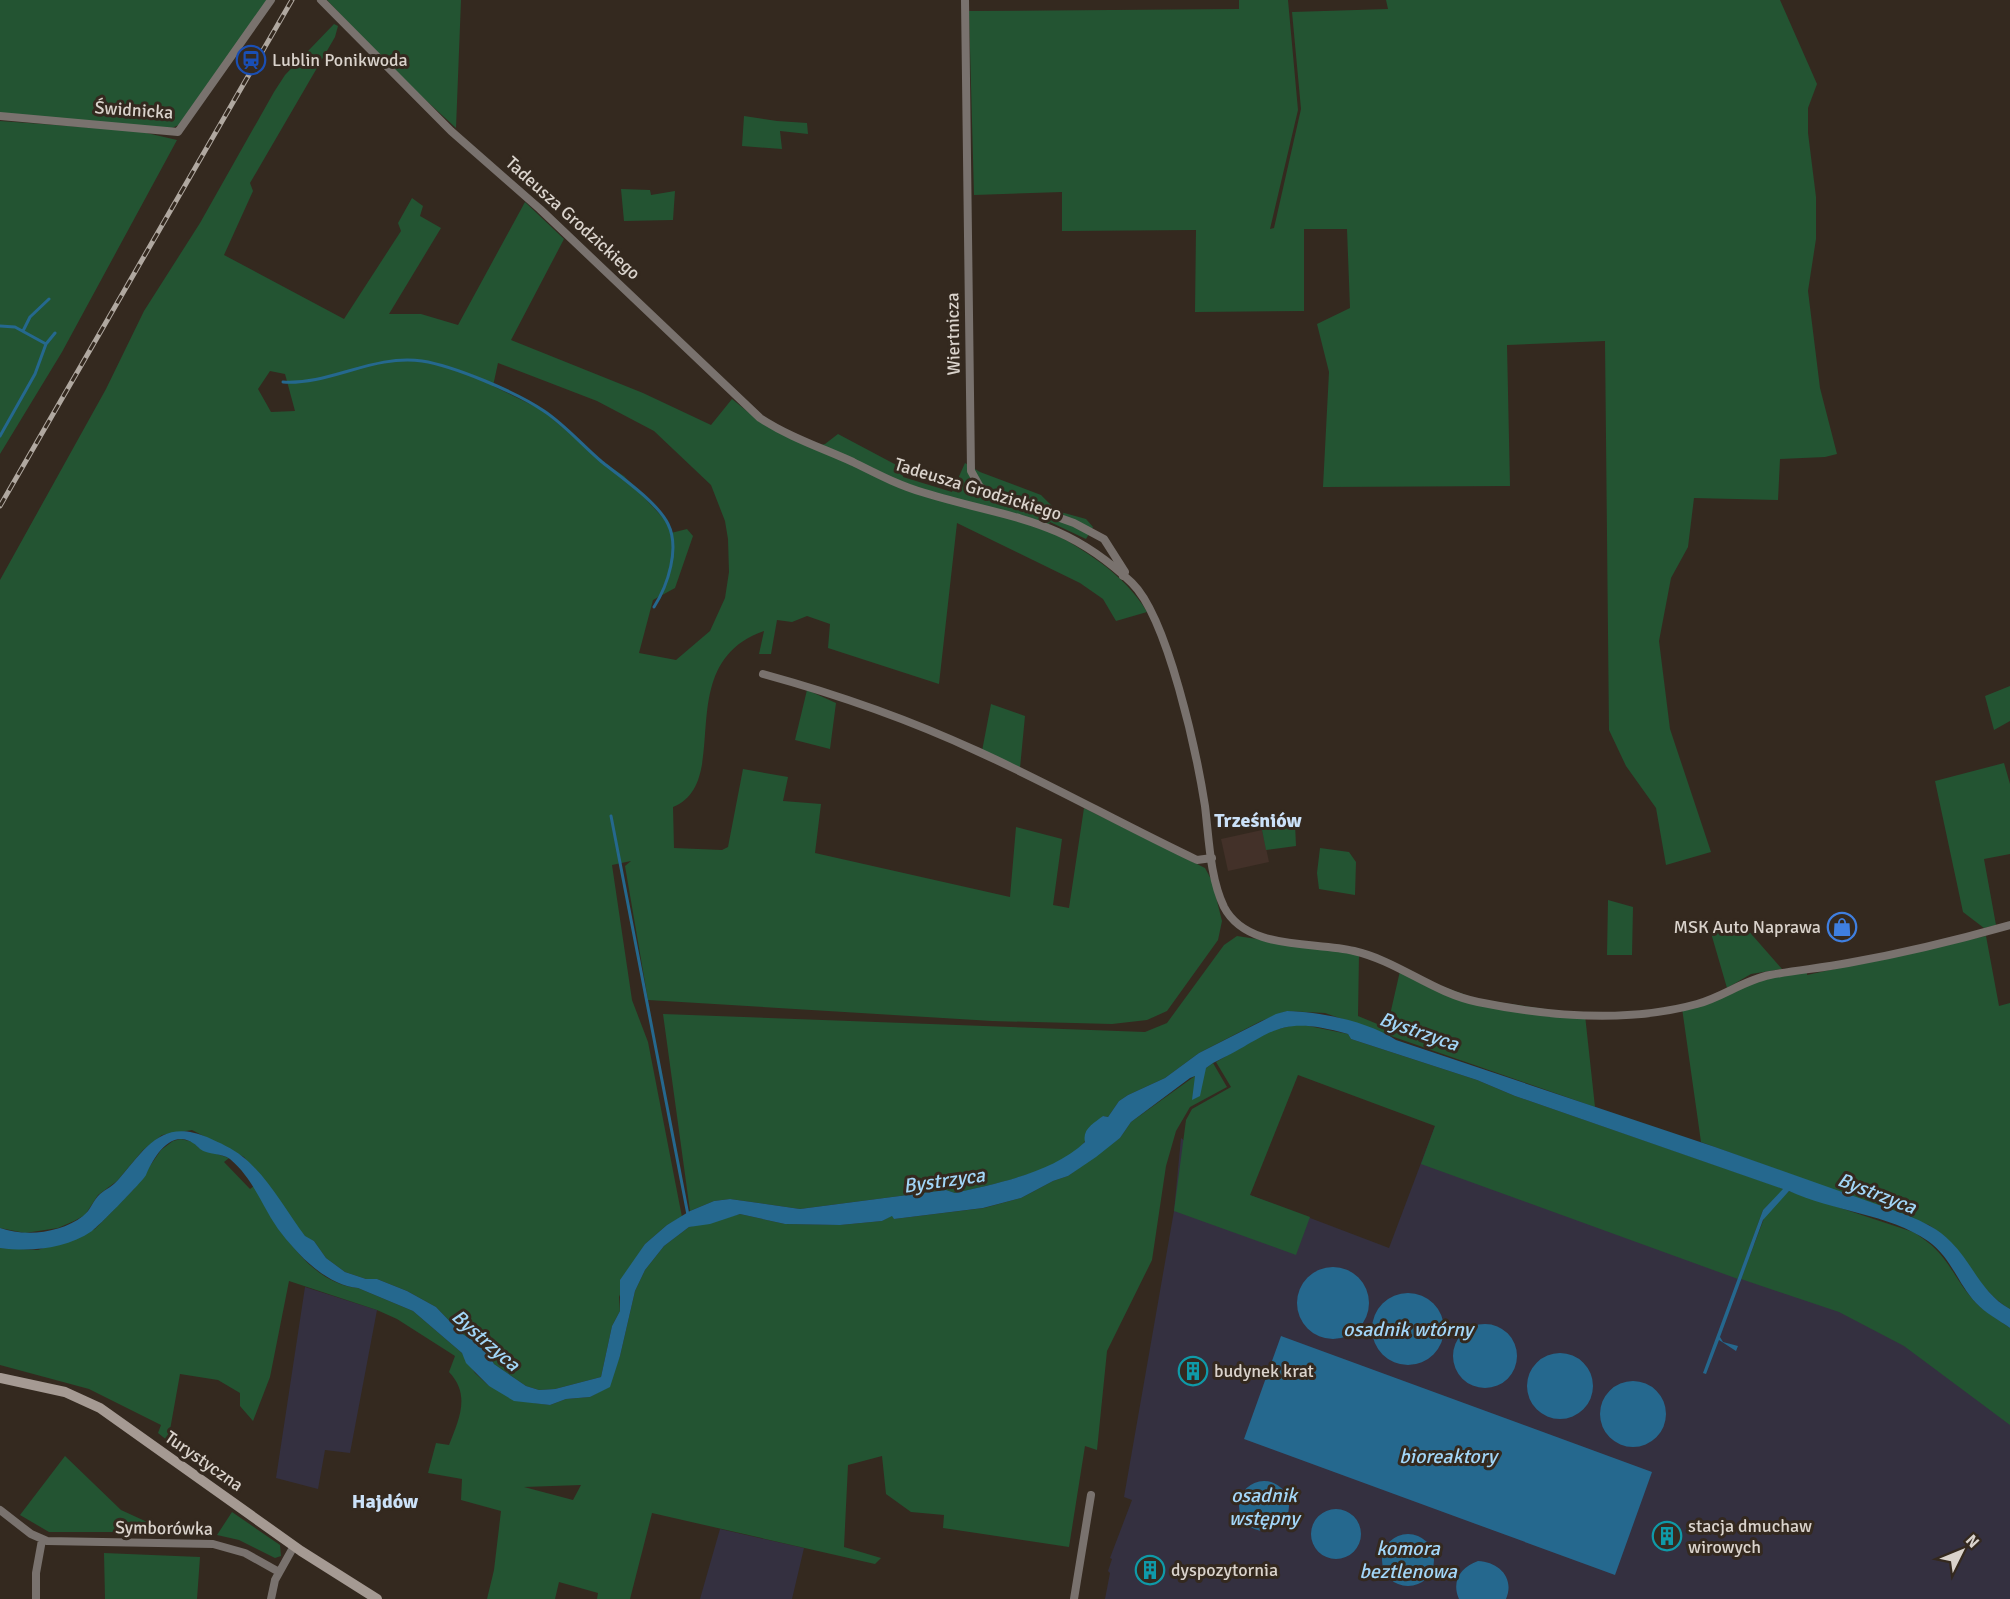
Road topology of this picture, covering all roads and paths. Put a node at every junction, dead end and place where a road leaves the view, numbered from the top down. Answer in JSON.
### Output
{"nodes":[{"id":1,"x":271,"y":0,"type":"edge"},
{"id":2,"x":321,"y":0,"type":"edge"},
{"id":3,"x":965,"y":0,"type":"edge"},
{"id":4,"x":0,"y":116,"type":"edge"},
{"id":5,"x":1123,"y":576,"type":"junction"},
{"id":6,"x":763,"y":674,"type":"dead end"},
{"id":7,"x":1212,"y":858,"type":"junction"},
{"id":8,"x":2010,"y":925,"type":"edge"},
{"id":9,"x":0,"y":1378,"type":"edge"},
{"id":10,"x":1091,"y":1495,"type":"dead end"},
{"id":11,"x":0,"y":1510,"type":"edge"},
{"id":12,"x":42,"y":1540,"type":"junction"},
{"id":13,"x":294,"y":1546,"type":"junction"},
{"id":14,"x":279,"y":1572,"type":"junction"},
{"id":15,"x":36,"y":1599,"type":"edge"},
{"id":16,"x":271,"y":1599,"type":"edge"},
{"id":17,"x":376,"y":1599,"type":"edge"},
{"id":18,"x":1074,"y":1599,"type":"edge"}],
"edges":[{"from":1,"to":4,"type":"street","name":"Świdnicka"},
{"from":2,"to":5,"type":"street","name":"Tadeusza Grodzickiego"},
{"from":3,"to":5,"type":"street","name":"Wiertnicza"},
{"from":5,"to":7,"type":"street","name":"Tadeusza Grodzickiego"},
{"from":6,"to":7,"type":"street"},
{"from":7,"to":8,"type":"street","name":"Tadeusza Grodzickiego"},
{"from":9,"to":13,"type":"main road","name":"Turystyczna"},
{"from":10,"to":18,"type":"street"},
{"from":11,"to":12,"type":"street"},
{"from":12,"to":14,"type":"street","name":"Symborówka"},
{"from":12,"to":15,"type":"street"},
{"from":13,"to":14,"type":"street"},
{"from":13,"to":17,"type":"main road","name":"Turystyczna"},
{"from":14,"to":16,"type":"street"}]}
